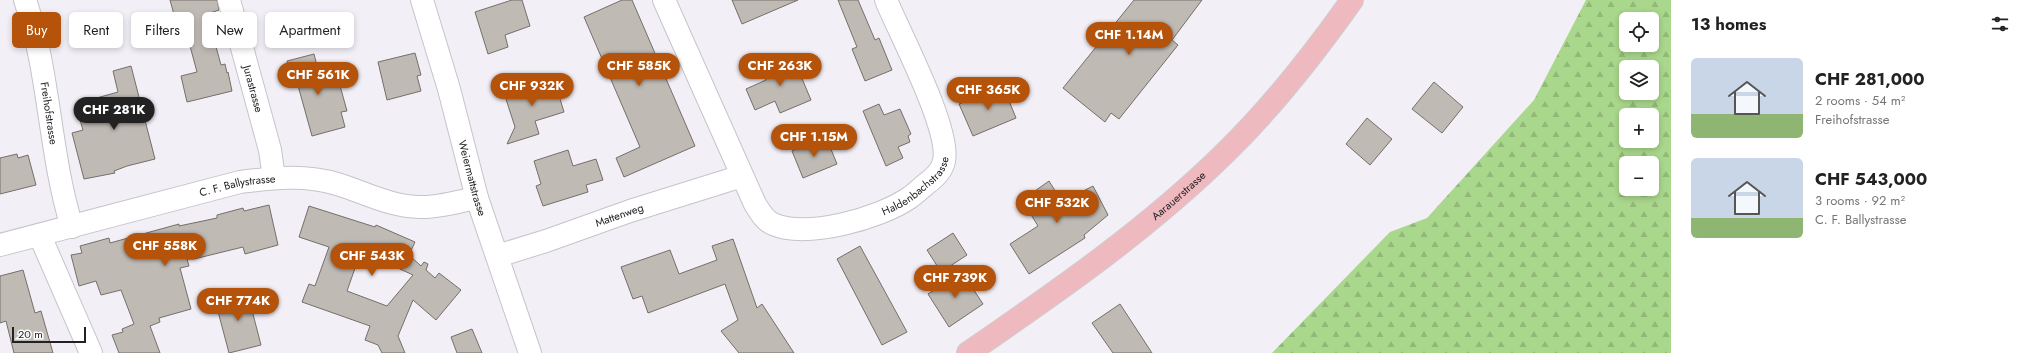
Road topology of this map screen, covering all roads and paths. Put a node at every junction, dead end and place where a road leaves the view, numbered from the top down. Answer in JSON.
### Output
{"nodes":[{"id":1,"x":25,"y":0,"type":"edge"},
{"id":2,"x":229,"y":0,"type":"edge"},
{"id":3,"x":422,"y":0,"type":"edge"},
{"id":4,"x":664,"y":0,"type":"edge"},
{"id":5,"x":886,"y":0,"type":"edge"},
{"id":6,"x":1352,"y":0,"type":"edge"},
{"id":7,"x":742,"y":176,"type":"junction"},
{"id":8,"x":274,"y":178,"type":"junction"},
{"id":9,"x":477,"y":198,"type":"junction"},
{"id":10,"x":72,"y":227,"type":"junction"},
{"id":11,"x":40,"y":236,"type":"junction"},
{"id":12,"x":0,"y":245,"type":"edge"},
{"id":13,"x":497,"y":256,"type":"junction"},
{"id":14,"x":91,"y":353,"type":"edge"},
{"id":15,"x":530,"y":353,"type":"edge"},
{"id":16,"x":968,"y":353,"type":"edge"}],
"edges":[{"from":1,"to":10,"type":"street","name":"Freihofstrasse"},
{"from":2,"to":8,"type":"street","name":"Jurastrasse"},
{"from":3,"to":9,"type":"street","name":"Weiermattstrasse"},
{"from":4,"to":7,"type":"street"},
{"from":5,"to":7,"type":"street","name":"Haldenbachstrasse"},
{"from":6,"to":16,"type":"main road","name":"Aarauerstrasse"},
{"from":7,"to":13,"type":"street","name":"Mattenweg"},
{"from":8,"to":9,"type":"street","name":"C. F. Ballystrasse"},
{"from":8,"to":10,"type":"street","name":"C. F. Ballystrasse"},
{"from":9,"to":13,"type":"street","name":"Weiermattstrasse"},
{"from":10,"to":11,"type":"street","name":"C. F. Ballystrasse"},
{"from":11,"to":12,"type":"street","name":"C. F. Ballystrasse"},
{"from":11,"to":14,"type":"street"},
{"from":13,"to":15,"type":"street","name":"Weiermattstrasse"}]}
